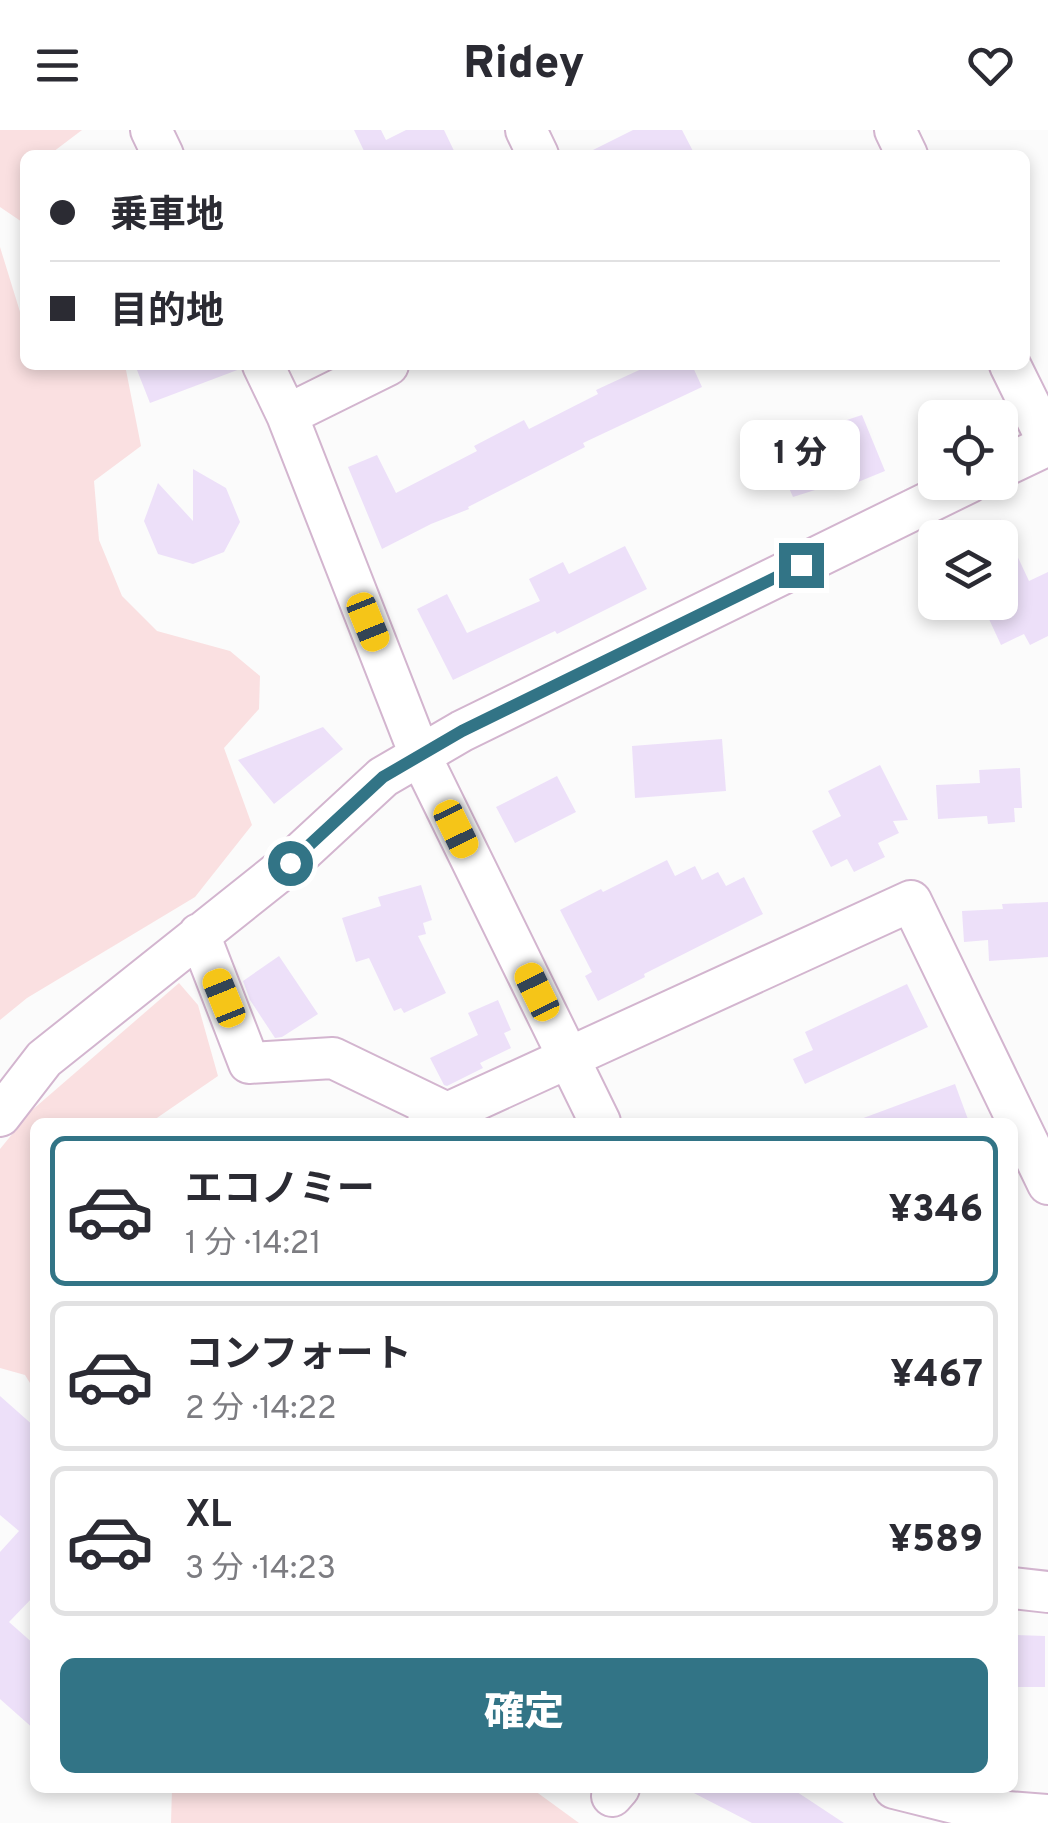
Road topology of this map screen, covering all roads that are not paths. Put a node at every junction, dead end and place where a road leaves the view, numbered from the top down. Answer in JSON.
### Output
{"nodes":[{"id":1,"x":265,"y":370,"type":"edge"},
{"id":2,"x":378,"y":370,"type":"edge"},
{"id":3,"x":1012,"y":370,"type":"edge"},
{"id":4,"x":286,"y":415,"type":"junction"},
{"id":5,"x":1048,"y":443,"type":"edge"},
{"id":6,"x":1018,"y":459,"type":"edge"},
{"id":7,"x":933,"y":500,"type":"edge"},
{"id":8,"x":420,"y":754,"type":"junction"},
{"id":9,"x":198,"y":934,"type":"junction"},
{"id":10,"x":570,"y":1057,"type":"junction"},
{"id":11,"x":0,"y":1116,"type":"edge"},
{"id":12,"x":438,"y":1118,"type":"edge"},
{"id":13,"x":598,"y":1118,"type":"edge"},
{"id":14,"x":1016,"y":1118,"type":"edge"},
{"id":15,"x":1018,"y":1122,"type":"edge"},
{"id":16,"x":1048,"y":1184,"type":"edge"},
{"id":17,"x":1018,"y":1589,"type":"edge"},
{"id":18,"x":1048,"y":1592,"type":"edge"},
{"id":19,"x":898,"y":1801,"type":"edge"},
{"id":20,"x":1048,"y":1815,"type":"edge"}],
"edges":[{"from":1,"to":4,"type":"street"},
{"from":2,"to":4,"type":"street"},
{"from":3,"to":5,"type":"street"},
{"from":4,"to":8,"type":"street"},
{"from":5,"to":6,"type":"street"},
{"from":7,"to":8,"type":"street"},
{"from":8,"to":9,"type":"street"},
{"from":8,"to":10,"type":"street"},
{"from":9,"to":11,"type":"street"},
{"from":9,"to":12,"type":"street"},
{"from":10,"to":12,"type":"street"},
{"from":10,"to":13,"type":"street"},
{"from":10,"to":14,"type":"street"},
{"from":15,"to":16,"type":"street"},
{"from":17,"to":18,"type":"street"},
{"from":19,"to":20,"type":"street"}]}
